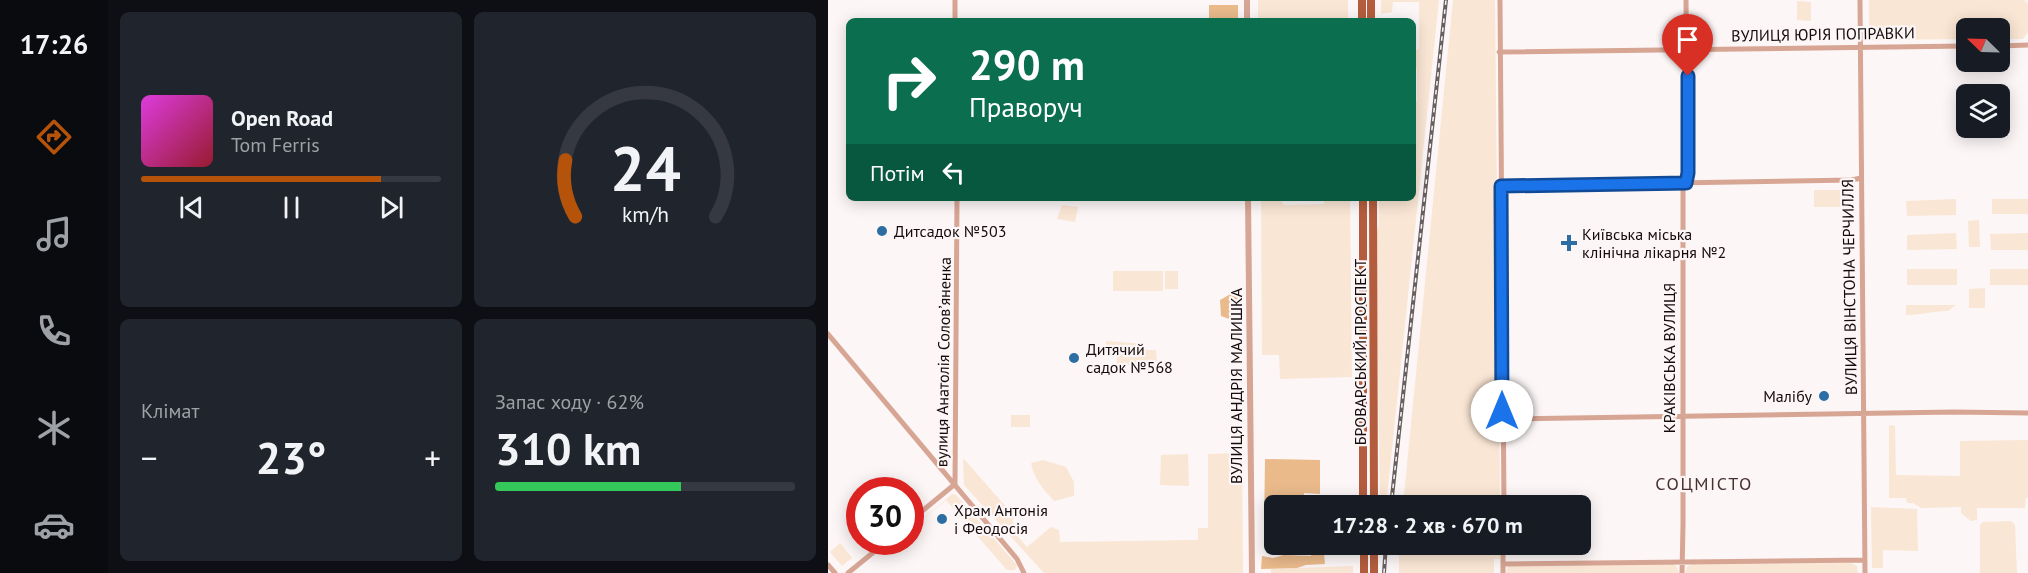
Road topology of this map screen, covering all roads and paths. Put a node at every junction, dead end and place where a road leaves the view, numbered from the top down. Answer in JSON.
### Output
{"nodes":[{"id":1,"x":955,"y":0,"type":"edge"},
{"id":2,"x":1247,"y":0,"type":"edge"},
{"id":3,"x":1362,"y":0,"type":"edge"},
{"id":4,"x":1371,"y":0,"type":"edge"},
{"id":5,"x":1500,"y":0,"type":"edge"},
{"id":6,"x":1686,"y":0,"type":"edge"},
{"id":7,"x":1860,"y":0,"type":"edge"},
{"id":8,"x":956,"y":18,"type":"edge"},
{"id":9,"x":1247,"y":18,"type":"edge"},
{"id":10,"x":1362,"y":18,"type":"edge"},
{"id":11,"x":1371,"y":18,"type":"edge"},
{"id":12,"x":2028,"y":45,"type":"edge"},
{"id":13,"x":1956,"y":46,"type":"edge"},
{"id":14,"x":2010,"y":46,"type":"edge"},
{"id":15,"x":1860,"y":47,"type":"junction"},
{"id":16,"x":1687,"y":50,"type":"junction"},
{"id":17,"x":1499,"y":52,"type":"junction"},
{"id":18,"x":1861,"y":178,"type":"junction"},
{"id":19,"x":1686,"y":183,"type":"junction"},
{"id":20,"x":1501,"y":186,"type":"junction"},
{"id":21,"x":957,"y":201,"type":"edge"},
{"id":22,"x":1248,"y":201,"type":"edge"},
{"id":23,"x":1363,"y":201,"type":"edge"},
{"id":24,"x":1373,"y":201,"type":"edge"},
{"id":25,"x":828,"y":334,"type":"edge"},
{"id":26,"x":2028,"y":413,"type":"edge"},
{"id":27,"x":1865,"y":414,"type":"junction"},
{"id":28,"x":1683,"y":417,"type":"junction"},
{"id":29,"x":1502,"y":420,"type":"junction"},
{"id":30,"x":955,"y":484,"type":"junction"},
{"id":31,"x":1363,"y":495,"type":"edge"},
{"id":32,"x":1374,"y":495,"type":"edge"},
{"id":33,"x":1504,"y":495,"type":"edge"},
{"id":34,"x":924,"y":509,"type":"edge"},
{"id":35,"x":870,"y":555,"type":"edge"},
{"id":36,"x":1364,"y":555,"type":"edge"},
{"id":37,"x":1374,"y":555,"type":"edge"},
{"id":38,"x":1503,"y":555,"type":"edge"},
{"id":39,"x":1865,"y":560,"type":"junction"},
{"id":40,"x":1682,"y":561,"type":"junction"},
{"id":41,"x":1503,"y":564,"type":"junction"},
{"id":42,"x":828,"y":565,"type":"edge"},
{"id":43,"x":835,"y":573,"type":"edge"},
{"id":44,"x":848,"y":573,"type":"edge"},
{"id":45,"x":1024,"y":573,"type":"edge"},
{"id":46,"x":1252,"y":573,"type":"edge"},
{"id":47,"x":1364,"y":573,"type":"edge"},
{"id":48,"x":1374,"y":573,"type":"edge"},
{"id":49,"x":1503,"y":573,"type":"edge"},
{"id":50,"x":1682,"y":573,"type":"edge"},
{"id":51,"x":1866,"y":573,"type":"edge"}],
"edges":[{"from":1,"to":8,"type":"street"},
{"from":2,"to":9,"type":"street"},
{"from":3,"to":10,"type":"main road"},
{"from":4,"to":11,"type":"main road"},
{"from":5,"to":17,"type":"street"},
{"from":6,"to":16,"type":"street","name":"КРАКІВСЬКА ВУЛИЦЯ"},
{"from":7,"to":15,"type":"street","name":"ВУЛИЦЯ ВІНСТОНА ЧЕРЧИЛЛЯ"},
{"from":12,"to":14,"type":"street"},
{"from":13,"to":15,"type":"street","name":"ВУЛИЦЯ ЮРІЯ ПОПРАВКИ"},
{"from":15,"to":16,"type":"street","name":"ВУЛИЦЯ ЮРІЯ ПОПРАВКИ"},
{"from":15,"to":18,"type":"street","name":"ВУЛИЦЯ ВІНСТОНА ЧЕРЧИЛЛЯ"},
{"from":16,"to":17,"type":"street","name":"ВУЛИЦЯ ЮРІЯ ПОПРАВКИ"},
{"from":16,"to":19,"type":"street","name":"КРАКІВСЬКА ВУЛИЦЯ"},
{"from":17,"to":20,"type":"street"},
{"from":18,"to":19,"type":"street"},
{"from":18,"to":27,"type":"street","name":"ВУЛИЦЯ ВІНСТОНА ЧЕРЧИЛЛЯ"},
{"from":19,"to":20,"type":"street"},
{"from":19,"to":28,"type":"street","name":"КРАКІВСЬКА ВУЛИЦЯ"},
{"from":20,"to":29,"type":"street"},
{"from":21,"to":30,"type":"street","name":"вулиця Анатолія Соловʼяненка"},
{"from":22,"to":46,"type":"street","name":"ВУЛИЦЯ АНДРІЯ МАЛИШКА"},
{"from":23,"to":31,"type":"main road","name":"БРОВАРСЬКИЙ ПРОСПЕКТ"},
{"from":24,"to":32,"type":"main road","name":"БРОВАРСЬКИЙ ПРОСПЕКТ"},
{"from":25,"to":30,"type":"street"},
{"from":26,"to":27,"type":"street"},
{"from":27,"to":28,"type":"street"},
{"from":27,"to":39,"type":"street","name":"ВУЛИЦЯ ВІНСТОНА ЧЕРЧИЛЛЯ"},
{"from":28,"to":29,"type":"street"},
{"from":28,"to":40,"type":"street","name":"КРАКІВСЬКА ВУЛИЦЯ"},
{"from":29,"to":33,"type":"street"},
{"from":30,"to":34,"type":"street"},
{"from":30,"to":45,"type":"street","name":"вулиця Анатолія Соловʼяненка"},
{"from":35,"to":44,"type":"street"},
{"from":36,"to":47,"type":"main road"},
{"from":37,"to":48,"type":"main road"},
{"from":38,"to":41,"type":"street"},
{"from":39,"to":40,"type":"street"},
{"from":39,"to":51,"type":"street","name":"ВУЛИЦЯ ВІНСТОНА ЧЕРЧИЛЛЯ"},
{"from":40,"to":41,"type":"street"},
{"from":40,"to":50,"type":"street","name":"КРАКІВСЬКА ВУЛИЦЯ"},
{"from":41,"to":49,"type":"street"},
{"from":42,"to":43,"type":"street"}]}
